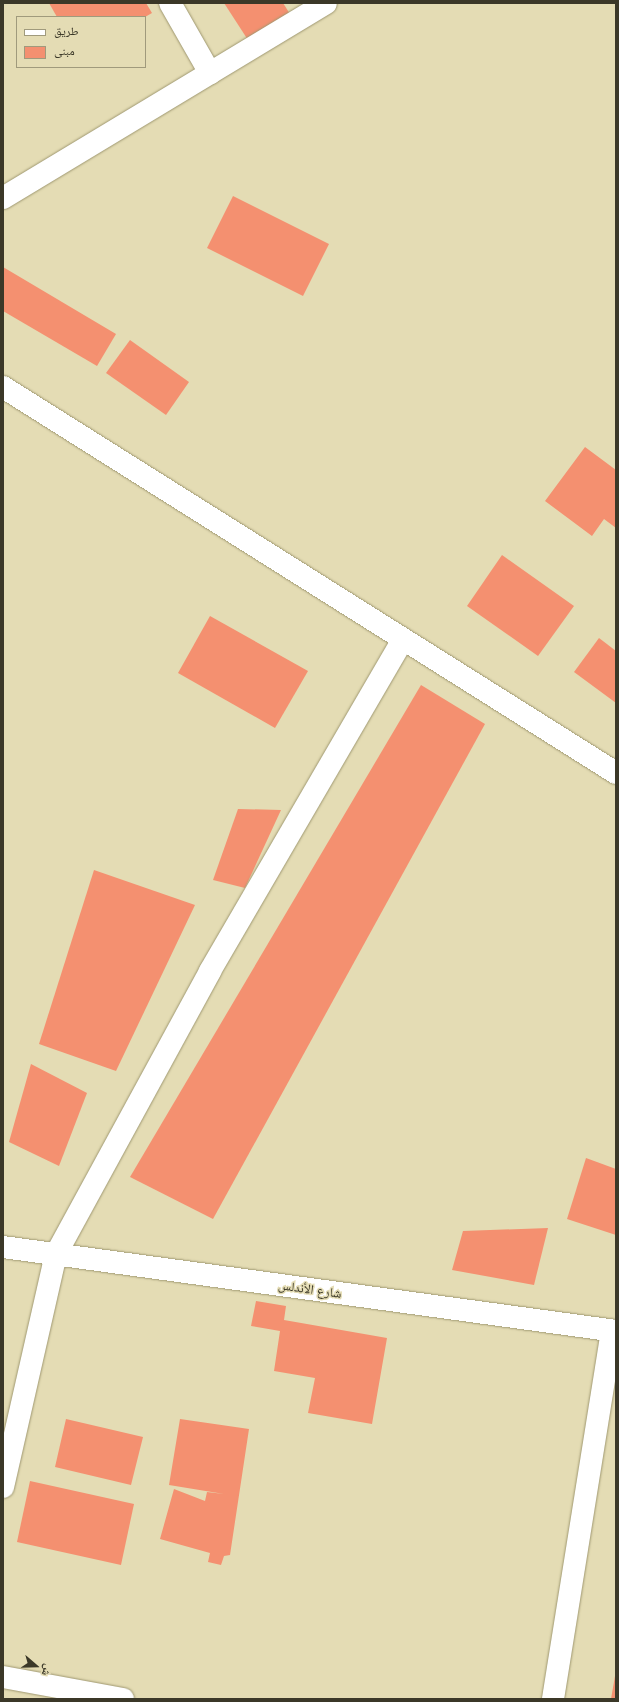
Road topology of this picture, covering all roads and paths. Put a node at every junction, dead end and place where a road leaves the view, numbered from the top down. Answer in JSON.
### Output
{"nodes":[{"id":1,"x":170,"y":3,"type":"edge"},
{"id":2,"x":326,"y":3,"type":"edge"},
{"id":3,"x":210,"y":74,"type":"junction"},
{"id":4,"x":3,"y":198,"type":"edge"},
{"id":5,"x":3,"y":387,"type":"edge"},
{"id":6,"x":404,"y":640,"type":"junction"},
{"id":7,"x":616,"y":773,"type":"edge"},
{"id":8,"x":3,"y":1247,"type":"edge"},
{"id":9,"x":56,"y":1254,"type":"junction"},
{"id":10,"x":614,"y":1331,"type":"edge"},
{"id":11,"x":3,"y":1487,"type":"edge"},
{"id":12,"x":3,"y":1677,"type":"edge"},
{"id":13,"x":124,"y":1699,"type":"edge"},
{"id":14,"x":553,"y":1699,"type":"edge"}],
"edges":[{"from":1,"to":3,"type":"street"},
{"from":2,"to":3,"type":"street"},
{"from":3,"to":4,"type":"street"},
{"from":5,"to":6,"type":"street"},
{"from":6,"to":7,"type":"street"},
{"from":6,"to":9,"type":"street"},
{"from":8,"to":9,"type":"street","name":"شارع الأندلس"},
{"from":9,"to":10,"type":"street","name":"شارع الأندلس"},
{"from":9,"to":11,"type":"street"},
{"from":10,"to":14,"type":"street"},
{"from":12,"to":13,"type":"street"}]}
